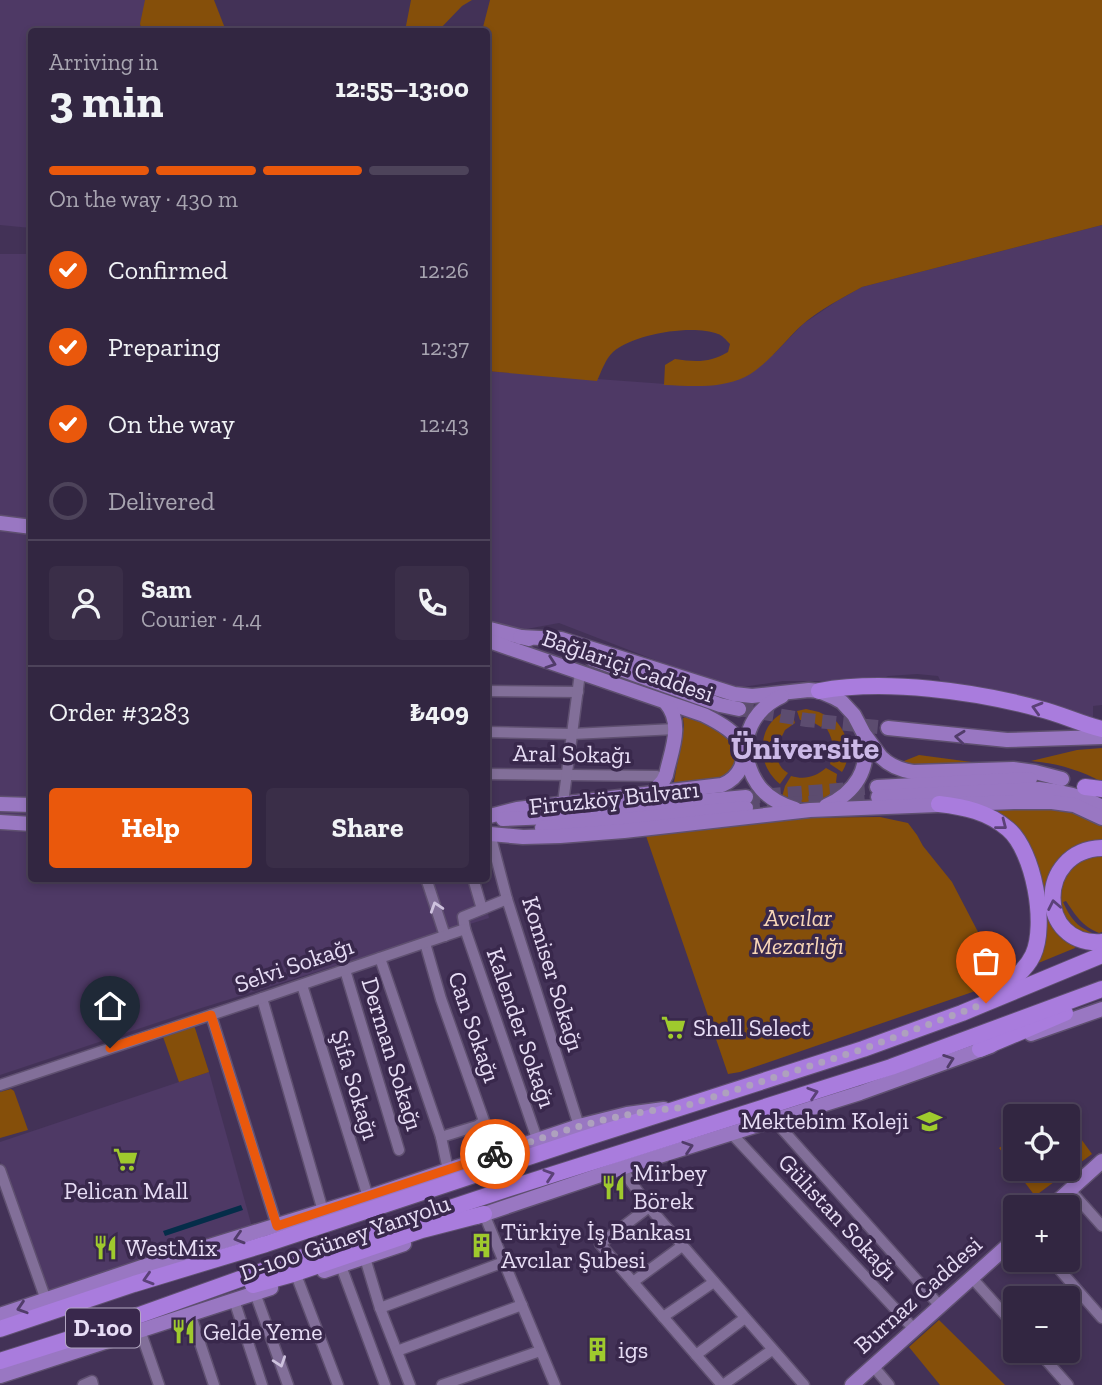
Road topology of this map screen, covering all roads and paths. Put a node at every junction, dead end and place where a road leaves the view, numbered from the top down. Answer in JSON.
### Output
{"nodes":[{"id":1,"x":0,"y":523,"type":"edge"},
{"id":2,"x":28,"y":526,"type":"edge"},
{"id":3,"x":490,"y":629,"type":"edge"},
{"id":4,"x":520,"y":637,"type":"junction"},
{"id":5,"x":490,"y":642,"type":"edge"},
{"id":6,"x":580,"y":673,"type":"junction"},
{"id":7,"x":490,"y":691,"type":"edge"},
{"id":8,"x":819,"y":691,"type":"junction"},
{"id":9,"x":578,"y":692,"type":"junction"},
{"id":10,"x":789,"y":692,"type":"junction"},
{"id":11,"x":666,"y":703,"type":"junction"},
{"id":12,"x":739,"y":709,"type":"tunnel mouth"},
{"id":13,"x":888,"y":728,"type":"tunnel mouth"},
{"id":14,"x":676,"y":729,"type":"junction"},
{"id":15,"x":1102,"y":729,"type":"edge"},
{"id":16,"x":490,"y":732,"type":"edge"},
{"id":17,"x":572,"y":734,"type":"junction"},
{"id":18,"x":864,"y":734,"type":"junction"},
{"id":19,"x":1102,"y":737,"type":"edge"},
{"id":20,"x":746,"y":751,"type":"junction"},
{"id":21,"x":490,"y":774,"type":"edge"},
{"id":22,"x":567,"y":775,"type":"junction"},
{"id":23,"x":656,"y":776,"type":"dead end"},
{"id":24,"x":1062,"y":779,"type":"junction"},
{"id":25,"x":1085,"y":787,"type":"junction"},
{"id":26,"x":1102,"y":789,"type":"edge"},
{"id":27,"x":653,"y":792,"type":"junction"},
{"id":28,"x":1102,"y":795,"type":"edge"},
{"id":29,"x":746,"y":802,"type":"tunnel mouth"},
{"id":30,"x":563,"y":803,"type":"junction"},
{"id":31,"x":0,"y":804,"type":"edge"},
{"id":32,"x":939,"y":804,"type":"junction"},
{"id":33,"x":28,"y":805,"type":"edge"},
{"id":34,"x":1102,"y":807,"type":"edge"},
{"id":35,"x":810,"y":810,"type":"junction"},
{"id":36,"x":1102,"y":818,"type":"edge"},
{"id":37,"x":0,"y":822,"type":"edge"},
{"id":38,"x":28,"y":824,"type":"edge"},
{"id":39,"x":490,"y":824,"type":"edge"},
{"id":40,"x":490,"y":826,"type":"edge"},
{"id":41,"x":490,"y":827,"type":"edge"},
{"id":42,"x":490,"y":837,"type":"edge"},
{"id":43,"x":1102,"y":848,"type":"edge"},
{"id":44,"x":427,"y":882,"type":"edge"},
{"id":45,"x":474,"y":882,"type":"edge"},
{"id":46,"x":507,"y":899,"type":"junction"},
{"id":47,"x":482,"y":909,"type":"junction"},
{"id":48,"x":465,"y":929,"type":"junction"},
{"id":49,"x":445,"y":936,"type":"junction"},
{"id":50,"x":1102,"y":942,"type":"edge"},
{"id":51,"x":425,"y":943,"type":"junction"},
{"id":52,"x":1102,"y":955,"type":"edge"},
{"id":53,"x":380,"y":958,"type":"junction"},
{"id":54,"x":345,"y":970,"type":"junction"},
{"id":55,"x":302,"y":985,"type":"junction"},
{"id":56,"x":1102,"y":989,"type":"edge"},
{"id":57,"x":262,"y":998,"type":"junction"},
{"id":58,"x":1102,"y":999,"type":"edge"},
{"id":59,"x":1102,"y":1009,"type":"edge"},
{"id":60,"x":962,"y":1013,"type":"junction"},
{"id":61,"x":1102,"y":1014,"type":"edge"},
{"id":62,"x":211,"y":1015,"type":"junction"},
{"id":63,"x":1084,"y":1016,"type":"junction"},
{"id":64,"x":980,"y":1049,"type":"junction"},
{"id":65,"x":0,"y":1085,"type":"edge"},
{"id":66,"x":679,"y":1108,"type":"junction"},
{"id":67,"x":774,"y":1120,"type":"junction"},
{"id":68,"x":579,"y":1125,"type":"junction"},
{"id":69,"x":731,"y":1133,"type":"junction"},
{"id":70,"x":441,"y":1138,"type":"junction"},
{"id":71,"x":537,"y":1139,"type":"junction"},
{"id":72,"x":399,"y":1150,"type":"dead end"},
{"id":73,"x":1102,"y":1161,"type":"edge"},
{"id":74,"x":621,"y":1168,"type":"junction"},
{"id":75,"x":0,"y":1170,"type":"edge"},
{"id":76,"x":448,"y":1170,"type":"junction"},
{"id":77,"x":1070,"y":1190,"type":"junction"},
{"id":78,"x":1064,"y":1195,"type":"edge"},
{"id":79,"x":368,"y":1197,"type":"junction"},
{"id":80,"x":649,"y":1207,"type":"junction"},
{"id":81,"x":323,"y":1211,"type":"junction"},
{"id":82,"x":484,"y":1214,"type":"junction"},
{"id":83,"x":277,"y":1226,"type":"junction"},
{"id":84,"x":1102,"y":1226,"type":"edge"},
{"id":85,"x":682,"y":1245,"type":"junction"},
{"id":86,"x":1003,"y":1250,"type":"edge"},
{"id":87,"x":365,"y":1258,"type":"junction"},
{"id":88,"x":504,"y":1262,"type":"junction"},
{"id":89,"x":341,"y":1266,"type":"junction"},
{"id":90,"x":1062,"y":1272,"type":"edge"},
{"id":91,"x":972,"y":1278,"type":"junction"},
{"id":92,"x":298,"y":1280,"type":"junction"},
{"id":93,"x":632,"y":1282,"type":"junction"},
{"id":94,"x":714,"y":1282,"type":"junction"},
{"id":95,"x":206,"y":1292,"type":"junction"},
{"id":96,"x":255,"y":1293,"type":"junction"},
{"id":97,"x":46,"y":1300,"type":"junction"},
{"id":98,"x":234,"y":1300,"type":"junction"},
{"id":99,"x":522,"y":1305,"type":"junction"},
{"id":100,"x":940,"y":1306,"type":"junction"},
{"id":101,"x":380,"y":1308,"type":"junction"},
{"id":102,"x":190,"y":1313,"type":"junction"},
{"id":103,"x":1003,"y":1313,"type":"edge"},
{"id":104,"x":0,"y":1315,"type":"edge"},
{"id":105,"x":663,"y":1317,"type":"junction"},
{"id":106,"x":745,"y":1318,"type":"junction"},
{"id":107,"x":1102,"y":1318,"type":"edge"},
{"id":108,"x":0,"y":1329,"type":"edge"},
{"id":109,"x":914,"y":1329,"type":"junction"},
{"id":110,"x":140,"y":1330,"type":"junction"},
{"id":111,"x":540,"y":1350,"type":"junction"},
{"id":112,"x":772,"y":1350,"type":"junction"},
{"id":113,"x":397,"y":1351,"type":"junction"},
{"id":114,"x":696,"y":1355,"type":"junction"},
{"id":115,"x":0,"y":1361,"type":"edge"},
{"id":116,"x":1049,"y":1363,"type":"edge"},
{"id":117,"x":873,"y":1366,"type":"junction"},
{"id":118,"x":0,"y":1376,"type":"edge"},
{"id":119,"x":159,"y":1385,"type":"edge"},
{"id":120,"x":214,"y":1385,"type":"edge"},
{"id":121,"x":262,"y":1385,"type":"edge"},
{"id":122,"x":288,"y":1385,"type":"edge"},
{"id":123,"x":338,"y":1385,"type":"edge"},
{"id":124,"x":386,"y":1385,"type":"edge"},
{"id":125,"x":410,"y":1385,"type":"edge"},
{"id":126,"x":442,"y":1385,"type":"edge"},
{"id":127,"x":555,"y":1385,"type":"edge"},
{"id":128,"x":722,"y":1385,"type":"edge"},
{"id":129,"x":804,"y":1385,"type":"edge"},
{"id":130,"x":852,"y":1385,"type":"edge"},
{"id":131,"x":889,"y":1385,"type":"edge"},
{"id":132,"x":1068,"y":1385,"type":"edge"}],
"edges":[{"from":1,"to":2,"type":"main road"},
{"from":3,"to":4,"type":"main road","name":"Bağlariçi Caddesi"},
{"from":4,"to":10,"type":"main road"},
{"from":4,"to":12,"type":"main road","name":"Bağlariçi Caddesi"},
{"from":5,"to":6,"type":"main road","name":"Bağlariçi Caddesi","one_way":true},
{"from":6,"to":9,"type":"street"},
{"from":6,"to":11,"type":"main road","name":"Bağlariçi Caddesi"},
{"from":7,"to":9,"type":"street"},
{"from":8,"to":10,"type":"main road"},
{"from":15,"to":8,"type":"highway","one_way":true},
{"from":8,"to":18,"type":"main road"},
{"from":9,"to":17,"type":"street"},
{"from":10,"to":20,"type":"main road"},
{"from":11,"to":14,"type":"main road"},
{"from":11,"to":20,"type":"main road","name":"Bağlariçi Caddesi"},
{"from":19,"to":13,"type":"main road","one_way":true},
{"from":14,"to":17,"type":"street"},
{"from":14,"to":27,"type":"main road"},
{"from":16,"to":17,"type":"street"},
{"from":17,"to":22,"type":"street"},
{"from":18,"to":24,"type":"main road"},
{"from":18,"to":35,"type":"main road"},
{"from":20,"to":27,"type":"main road"},
{"from":20,"to":35,"type":"main road"},
{"from":21,"to":22,"type":"street","name":"Aral Sokağı"},
{"from":22,"to":23,"type":"street","name":"Aral Sokağı"},
{"from":22,"to":30,"type":"street"},
{"from":24,"to":25,"type":"main road"},
{"from":24,"to":34,"type":"main road"},
{"from":25,"to":26,"type":"highway"},
{"from":25,"to":28,"type":"main road"},
{"from":27,"to":30,"type":"main road"},
{"from":29,"to":40,"type":"main road","name":"Firuzköy Bulvarı"},
{"from":30,"to":39,"type":"main road"},
{"from":31,"to":33,"type":"main road"},
{"from":32,"to":35,"type":"main road"},
{"from":32,"to":36,"type":"main road"},
{"from":32,"to":60,"type":"highway","one_way":true},
{"from":35,"to":41,"type":"main road"},
{"from":37,"to":38,"type":"main road"},
{"from":42,"to":46,"type":"street","name":"Komiser Sokağı"},
{"from":50,"to":43,"type":"highway","one_way":true},
{"from":49,"to":44,"type":"street","one_way":true},
{"from":45,"to":47,"type":"street"},
{"from":46,"to":47,"type":"street"},
{"from":46,"to":68,"type":"street","name":"Komiser Sokağı"},
{"from":47,"to":48,"type":"street"},
{"from":48,"to":49,"type":"street","name":"Selvi Sokağı"},
{"from":48,"to":71,"type":"street","name":"Kalender Sokağı"},
{"from":49,"to":51,"type":"street","name":"Selvi Sokağı"},
{"from":51,"to":53,"type":"street","name":"Selvi Sokağı"},
{"from":51,"to":70,"type":"street","name":"Can Sokağı"},
{"from":52,"to":60,"type":"highway","number":"D-100"},
{"from":53,"to":54,"type":"street","name":"Selvi Sokağı"},
{"from":53,"to":70,"type":"street"},
{"from":54,"to":55,"type":"street","name":"Selvi Sokağı"},
{"from":54,"to":72,"type":"street","name":"Derman Sokağı"},
{"from":55,"to":57,"type":"street","name":"Selvi Sokağı"},
{"from":55,"to":79,"type":"street","name":"Şifa Sokağı"},
{"from":95,"to":56,"type":"highway","number":"D-100","one_way":true},
{"from":57,"to":62,"type":"street","name":"Selvi Sokağı"},
{"from":57,"to":81,"type":"street"},
{"from":58,"to":64,"type":"highway"},
{"from":59,"to":63,"type":"main road","name":"D-100 Güney Yanyolu"},
{"from":60,"to":66,"type":"highway","number":"D-100"},
{"from":61,"to":63,"type":"main road"},
{"from":62,"to":65,"type":"street","name":"Selvi Sokağı"},
{"from":62,"to":83,"type":"street"},
{"from":63,"to":64,"type":"main road","name":"D-100 Güney Yanyolu"},
{"from":67,"to":64,"type":"main road","name":"D-100 Güney Yanyolu","one_way":true},
{"from":66,"to":68,"type":"main road"},
{"from":66,"to":108,"type":"highway","number":"D-100","one_way":true},
{"from":67,"to":69,"type":"main road","name":"D-100 Güney Yanyolu"},
{"from":67,"to":100,"type":"street"},
{"from":68,"to":71,"type":"main road"},
{"from":74,"to":69,"type":"main road","name":"D-100 Güney Yanyolu","one_way":true},
{"from":69,"to":109,"type":"street","name":"Gülistan Sokağı"},
{"from":70,"to":76,"type":"street"},
{"from":71,"to":76,"type":"main road"},
{"from":73,"to":77,"type":"main road"},
{"from":74,"to":80,"type":"street"},
{"from":74,"to":82,"type":"main road","name":"D-100 Güney Yanyolu"},
{"from":75,"to":97,"type":"street"},
{"from":76,"to":79,"type":"main road"},
{"from":77,"to":78,"type":"main road"},
{"from":77,"to":84,"type":"street"},
{"from":79,"to":81,"type":"main road"},
{"from":80,"to":85,"type":"street"},
{"from":80,"to":93,"type":"street"},
{"from":81,"to":83,"type":"main road"},
{"from":82,"to":87,"type":"main road","name":"D-100 Güney Yanyolu"},
{"from":82,"to":88,"type":"street"},
{"from":82,"to":95,"type":"highway"},
{"from":83,"to":97,"type":"main road","one_way":true},
{"from":85,"to":93,"type":"street"},
{"from":85,"to":94,"type":"street"},
{"from":86,"to":91,"type":"main road","name":"Burnaz Caddesi"},
{"from":87,"to":89,"type":"main road","name":"D-100 Güney Yanyolu"},
{"from":87,"to":101,"type":"street"},
{"from":88,"to":99,"type":"street"},
{"from":88,"to":101,"type":"street"},
{"from":89,"to":92,"type":"main road","name":"D-100 Güney Yanyolu"},
{"from":89,"to":124,"type":"street"},
{"from":90,"to":107,"type":"street"},
{"from":91,"to":100,"type":"main road","name":"Burnaz Caddesi"},
{"from":91,"to":103,"type":"street"},
{"from":92,"to":96,"type":"main road","name":"D-100 Güney Yanyolu"},
{"from":92,"to":123,"type":"street"},
{"from":93,"to":105,"type":"street"},
{"from":94,"to":105,"type":"street"},
{"from":94,"to":106,"type":"street"},
{"from":95,"to":115,"type":"highway","number":"D-100"},
{"from":96,"to":98,"type":"main road","name":"D-100 Güney Yanyolu"},
{"from":96,"to":122,"type":"street","one_way":true},
{"from":97,"to":104,"type":"main road","one_way":true},
{"from":98,"to":102,"type":"main road","name":"D-100 Güney Yanyolu"},
{"from":98,"to":121,"type":"street"},
{"from":99,"to":111,"type":"street"},
{"from":99,"to":113,"type":"street"},
{"from":100,"to":109,"type":"main road","name":"Burnaz Caddesi"},
{"from":101,"to":113,"type":"street"},
{"from":102,"to":110,"type":"main road","name":"D-100 Güney Yanyolu"},
{"from":102,"to":120,"type":"street"},
{"from":105,"to":114,"type":"street"},
{"from":106,"to":112,"type":"street"},
{"from":106,"to":114,"type":"street"},
{"from":109,"to":117,"type":"main road","name":"Burnaz Caddesi"},
{"from":110,"to":118,"type":"main road","name":"D-100 Güney Yanyolu"},
{"from":110,"to":119,"type":"street"},
{"from":111,"to":126,"type":"street"},
{"from":111,"to":127,"type":"street"},
{"from":112,"to":128,"type":"street"},
{"from":112,"to":129,"type":"street"},
{"from":113,"to":125,"type":"street"},
{"from":114,"to":128,"type":"street"},
{"from":116,"to":132,"type":"street"},
{"from":117,"to":130,"type":"main road","name":"Burnaz Caddesi"},
{"from":117,"to":131,"type":"street"}]}
